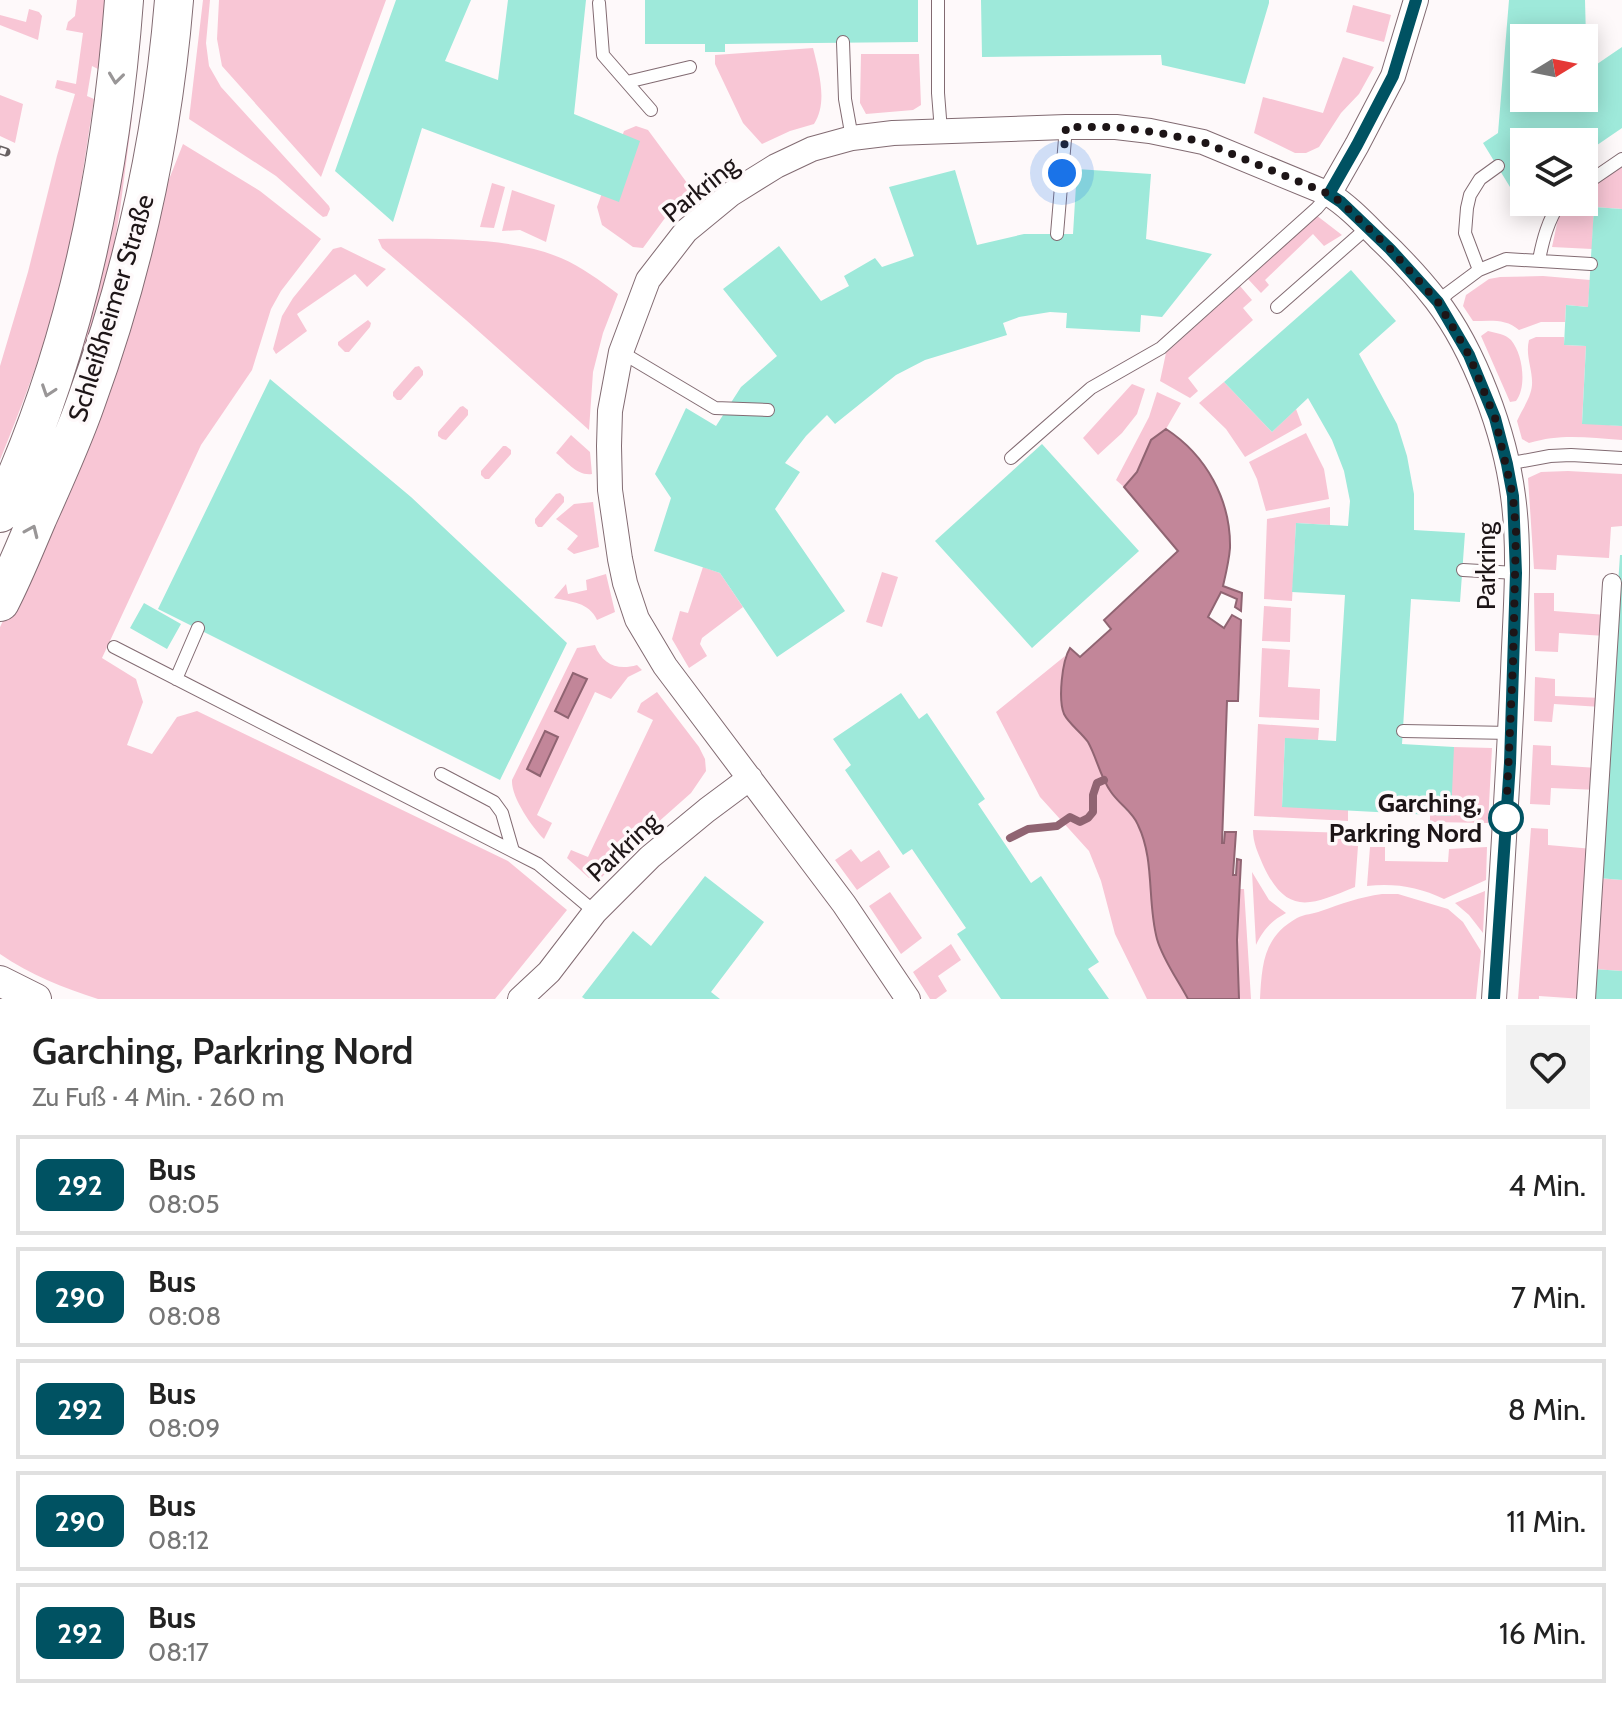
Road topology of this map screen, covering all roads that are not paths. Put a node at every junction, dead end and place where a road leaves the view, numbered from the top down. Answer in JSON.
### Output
{"nodes":[{"id":1,"x":124,"y":0,"type":"edge"},
{"id":2,"x":174,"y":0,"type":"edge"},
{"id":3,"x":938,"y":0,"type":"edge"},
{"id":4,"x":1416,"y":0,"type":"edge"},
{"id":5,"x":599,"y":3,"type":"dead end"},
{"id":6,"x":843,"y":42,"type":"dead end"},
{"id":7,"x":690,"y":67,"type":"dead end"},
{"id":8,"x":627,"y":82,"type":"junction"},
{"id":9,"x":651,"y":110,"type":"dead end"},
{"id":10,"x":1066,"y":127,"type":"junction"},
{"id":11,"x":941,"y":131,"type":"junction"},
{"id":12,"x":852,"y":138,"type":"junction"},
{"id":13,"x":1622,"y":159,"type":"edge"},
{"id":14,"x":1498,"y":166,"type":"dead end"},
{"id":15,"x":1598,"y":175,"type":"edge"},
{"id":16,"x":1329,"y":194,"type":"junction"},
{"id":17,"x":1551,"y":216,"type":"edge"},
{"id":18,"x":1368,"y":227,"type":"junction"},
{"id":19,"x":1057,"y":234,"type":"dead end"},
{"id":20,"x":1539,"y":260,"type":"junction"},
{"id":21,"x":1591,"y":264,"type":"dead end"},
{"id":22,"x":1479,"y":270,"type":"junction"},
{"id":23,"x":1438,"y":302,"type":"junction"},
{"id":24,"x":1277,"y":307,"type":"dead end"},
{"id":25,"x":621,"y":352,"type":"junction"},
{"id":26,"x":768,"y":410,"type":"dead end"},
{"id":27,"x":1011,"y":458,"type":"dead end"},
{"id":28,"x":1622,"y":458,"type":"edge"},
{"id":29,"x":1507,"y":464,"type":"junction"},
{"id":30,"x":0,"y":513,"type":"edge"},
{"id":31,"x":1463,"y":570,"type":"dead end"},
{"id":32,"x":1516,"y":573,"type":"junction"},
{"id":33,"x":1612,"y":583,"type":"dead end"},
{"id":34,"x":0,"y":602,"type":"edge"},
{"id":35,"x":198,"y":628,"type":"dead end"},
{"id":36,"x":114,"y":647,"type":"dead end"},
{"id":37,"x":176,"y":679,"type":"junction"},
{"id":38,"x":1403,"y":731,"type":"dead end"},
{"id":39,"x":1511,"y":733,"type":"junction"},
{"id":40,"x":441,"y":774,"type":"dead end"},
{"id":41,"x":750,"y":778,"type":"junction"},
{"id":42,"x":513,"y":851,"type":"junction"},
{"id":43,"x":595,"y":912,"type":"junction"},
{"id":44,"x":549,"y":972,"type":"junction"},
{"id":45,"x":0,"y":981,"type":"edge"},
{"id":46,"x":36,"y":999,"type":"edge"},
{"id":47,"x":520,"y":999,"type":"edge"},
{"id":48,"x":538,"y":999,"type":"edge"},
{"id":49,"x":908,"y":999,"type":"edge"},
{"id":50,"x":1494,"y":999,"type":"edge"},
{"id":51,"x":1586,"y":999,"type":"edge"}],
"edges":[{"from":1,"to":30,"type":"main road","name":"Schleißheimer Straße","one_way":true},
{"from":34,"to":2,"type":"main road","name":"Schleißheimer Straße","one_way":true},
{"from":3,"to":11,"type":"lane"},
{"from":4,"to":16,"type":"street"},
{"from":5,"to":8,"type":"lane"},
{"from":6,"to":12,"type":"lane"},
{"from":7,"to":8,"type":"lane"},
{"from":8,"to":9,"type":"lane"},
{"from":10,"to":11,"type":"street","name":"Parkring"},
{"from":10,"to":16,"type":"street","name":"Parkring"},
{"from":10,"to":19,"type":"lane"},
{"from":11,"to":12,"type":"street","name":"Parkring"},
{"from":12,"to":25,"type":"street","name":"Parkring"},
{"from":13,"to":15,"type":"lane"},
{"from":14,"to":22,"type":"lane"},
{"from":16,"to":18,"type":"street","name":"Parkring"},
{"from":16,"to":27,"type":"lane"},
{"from":17,"to":20,"type":"lane"},
{"from":18,"to":23,"type":"street","name":"Parkring"},
{"from":18,"to":24,"type":"lane"},
{"from":20,"to":21,"type":"lane"},
{"from":20,"to":22,"type":"lane"},
{"from":22,"to":23,"type":"lane"},
{"from":23,"to":29,"type":"street","name":"Parkring"},
{"from":25,"to":26,"type":"lane"},
{"from":25,"to":41,"type":"street","name":"Parkring"},
{"from":28,"to":29,"type":"lane"},
{"from":29,"to":32,"type":"street","name":"Parkring"},
{"from":31,"to":32,"type":"lane"},
{"from":32,"to":39,"type":"street","name":"Parkring"},
{"from":33,"to":51,"type":"street"},
{"from":35,"to":37,"type":"lane"},
{"from":36,"to":37,"type":"lane"},
{"from":37,"to":42,"type":"lane"},
{"from":38,"to":39,"type":"lane"},
{"from":39,"to":50,"type":"street","name":"Parkring"},
{"from":40,"to":42,"type":"lane"},
{"from":41,"to":43,"type":"street","name":"Parkring"},
{"from":41,"to":49,"type":"street","name":"Parkring"},
{"from":42,"to":43,"type":"lane"},
{"from":43,"to":44,"type":"street","name":"Parkring"},
{"from":44,"to":47,"type":"street","name":"Parkring"},
{"from":44,"to":48,"type":"street","name":"Parkring"},
{"from":45,"to":46,"type":"street"}]}
